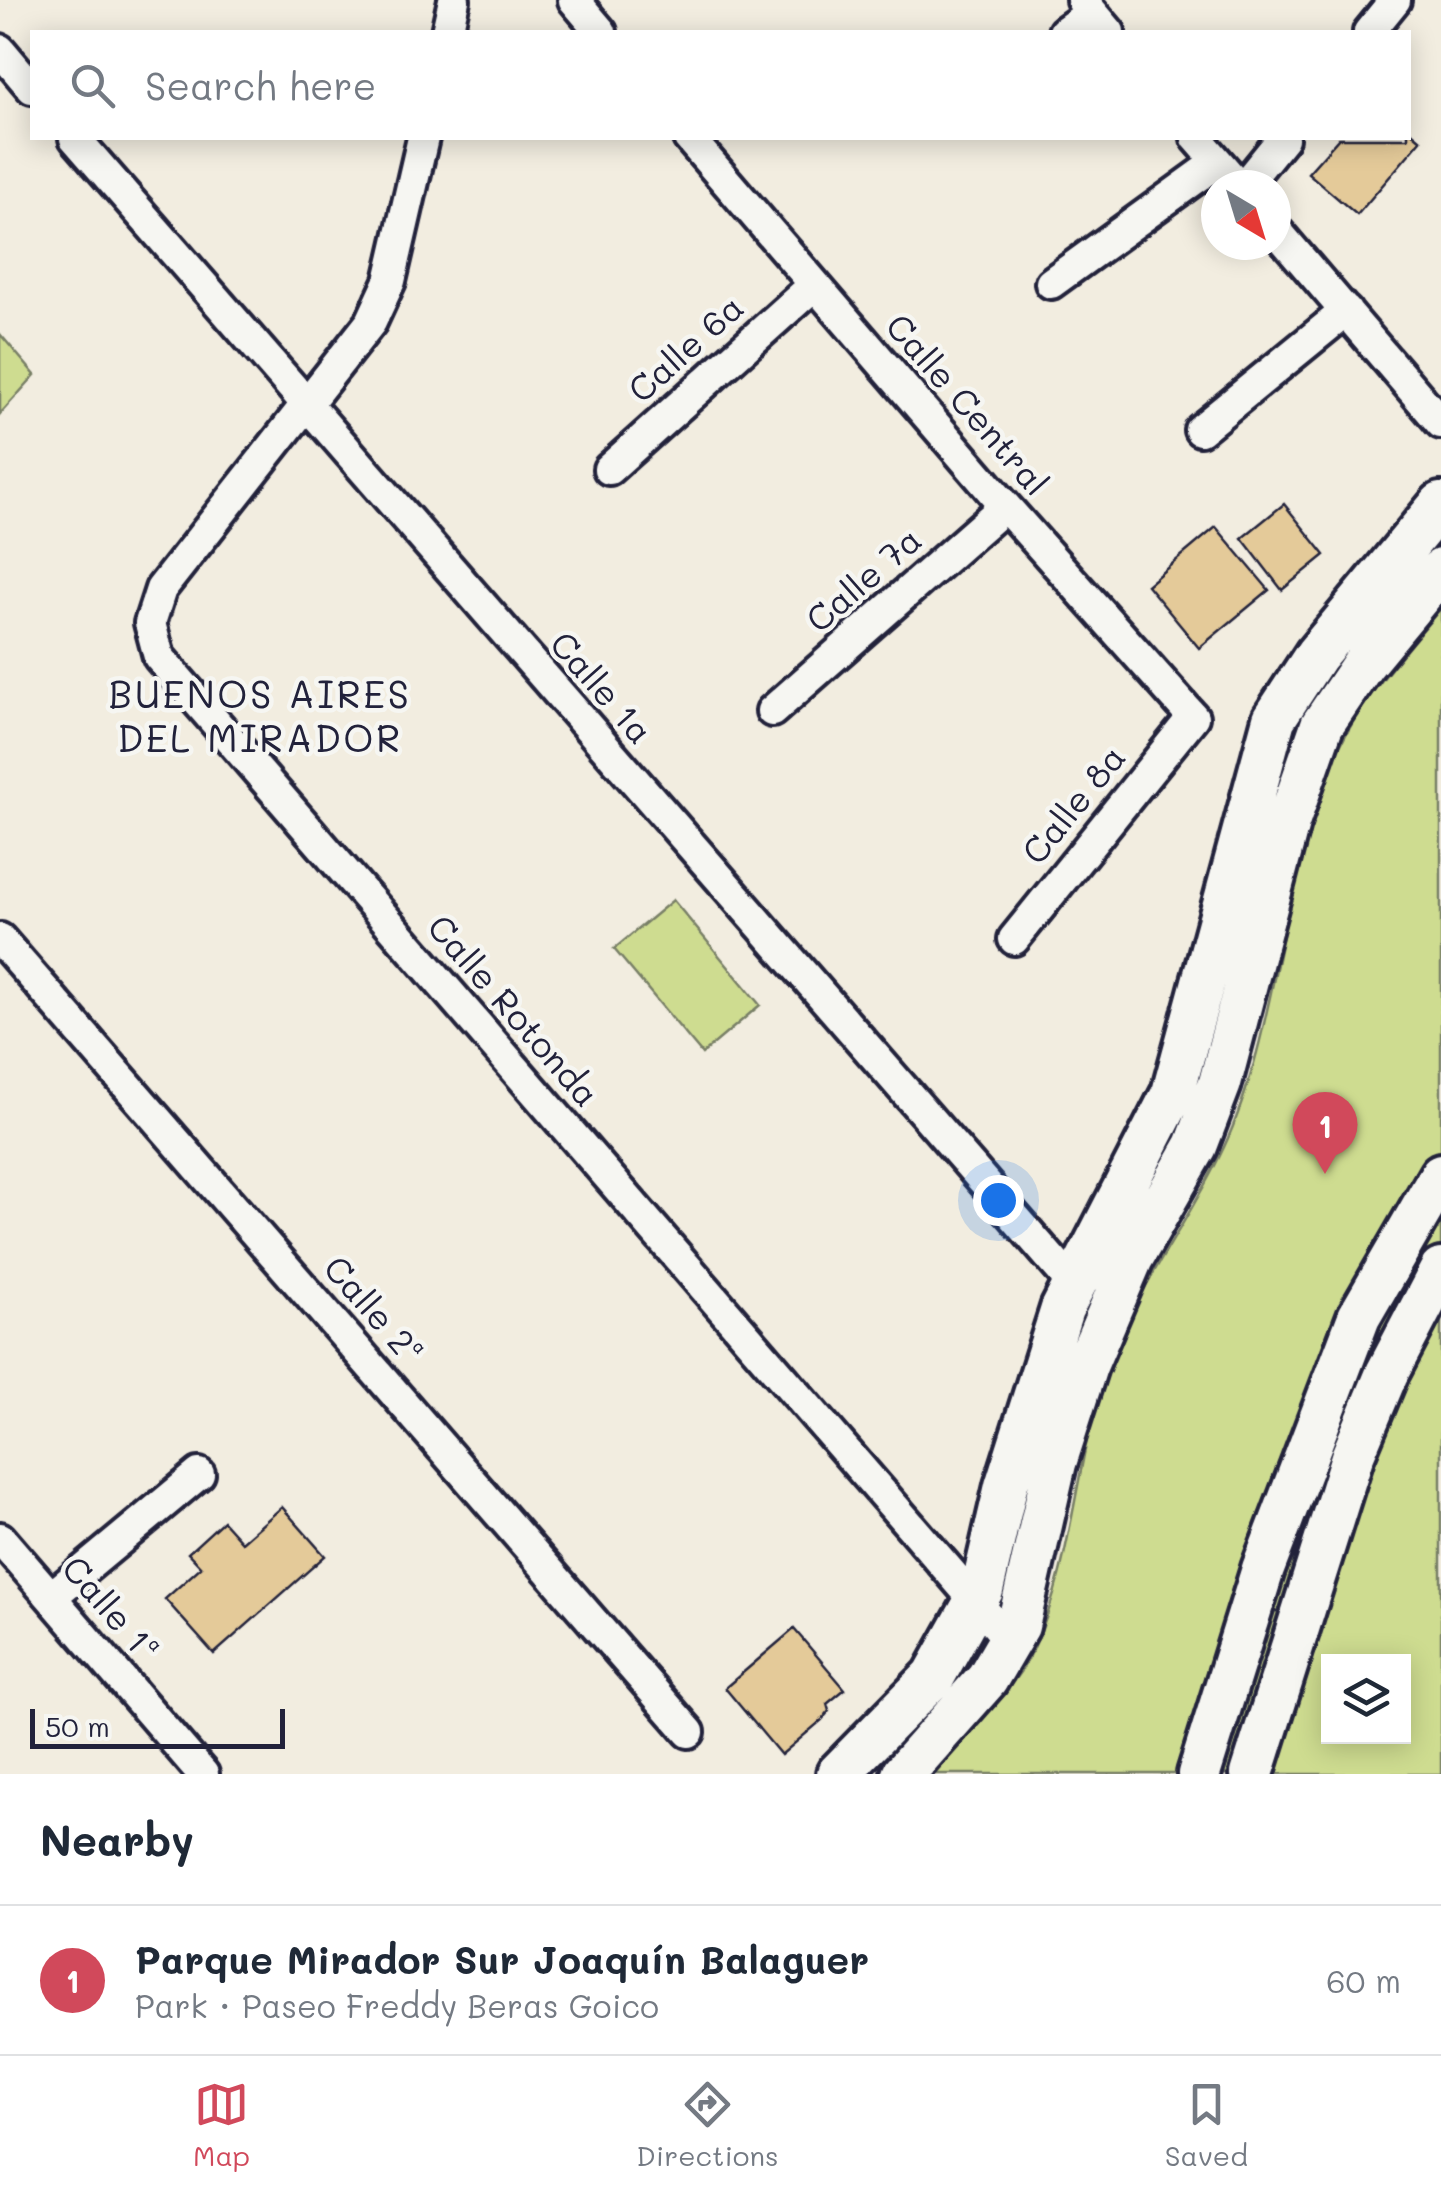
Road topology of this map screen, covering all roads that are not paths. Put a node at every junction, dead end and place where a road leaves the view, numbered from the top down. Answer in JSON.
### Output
{"nodes":[{"id":1,"x":454,"y":0,"type":"edge"},
{"id":2,"x":574,"y":0,"type":"edge"},
{"id":3,"x":1395,"y":0,"type":"edge"},
{"id":4,"x":1094,"y":15,"type":"edge"},
{"id":5,"x":447,"y":30,"type":"edge"},
{"id":6,"x":599,"y":30,"type":"edge"},
{"id":7,"x":1068,"y":30,"type":"edge"},
{"id":8,"x":1370,"y":30,"type":"edge"},
{"id":9,"x":0,"y":50,"type":"edge"},
{"id":10,"x":30,"y":86,"type":"edge"},
{"id":11,"x":77,"y":140,"type":"edge"},
{"id":12,"x":423,"y":140,"type":"edge"},
{"id":13,"x":691,"y":140,"type":"edge"},
{"id":14,"x":1199,"y":140,"type":"edge"},
{"id":15,"x":1280,"y":140,"type":"edge"},
{"id":16,"x":1227,"y":170,"type":"edge"},
{"id":17,"x":1242,"y":170,"type":"edge"},
{"id":18,"x":1201,"y":196,"type":"edge"},
{"id":19,"x":1291,"y":247,"type":"edge"},
{"id":20,"x":1051,"y":284,"type":"dead end"},
{"id":21,"x":813,"y":286,"type":"junction"},
{"id":22,"x":1346,"y":311,"type":"junction"},
{"id":23,"x":306,"y":409,"type":"junction"},
{"id":24,"x":1441,"y":423,"type":"edge"},
{"id":25,"x":1200,"y":430,"type":"dead end"},
{"id":26,"x":610,"y":469,"type":"dead end"},
{"id":27,"x":1441,"y":504,"type":"edge"},
{"id":28,"x":1005,"y":506,"type":"junction"},
{"id":29,"x":1441,"y":570,"type":"edge"},
{"id":30,"x":772,"y":711,"type":"dead end"},
{"id":31,"x":1193,"y":717,"type":"joint"},
{"id":32,"x":0,"y":938,"type":"edge"},
{"id":33,"x":1014,"y":939,"type":"dead end"},
{"id":34,"x":1441,"y":1175,"type":"edge"},
{"id":35,"x":1441,"y":1270,"type":"edge"},
{"id":36,"x":1074,"y":1285,"type":"junction"},
{"id":37,"x":198,"y":1474,"type":"dead end"},
{"id":38,"x":0,"y":1538,"type":"edge"},
{"id":39,"x":51,"y":1598,"type":"junction"},
{"id":40,"x":975,"y":1604,"type":"junction"},
{"id":41,"x":1010,"y":1641,"type":"junction"},
{"id":42,"x":689,"y":1732,"type":"dead end"},
{"id":43,"x":203,"y":1774,"type":"edge"},
{"id":44,"x":838,"y":1774,"type":"edge"},
{"id":45,"x":903,"y":1774,"type":"edge"},
{"id":46,"x":1199,"y":1774,"type":"edge"},
{"id":47,"x":1252,"y":1774,"type":"edge"}],
"edges":[{"from":1,"to":5,"type":"street"},
{"from":2,"to":6,"type":"street"},
{"from":3,"to":8,"type":"street"},
{"from":4,"to":7,"type":"street"},
{"from":9,"to":10,"type":"street"},
{"from":11,"to":23,"type":"street","name":"Calle 1a"},
{"from":12,"to":23,"type":"street","name":"Calle Rotonda"},
{"from":13,"to":21,"type":"street","name":"Calle Central"},
{"from":14,"to":16,"type":"street"},
{"from":15,"to":17,"type":"street"},
{"from":18,"to":20,"type":"street"},
{"from":19,"to":22,"type":"street"},
{"from":21,"to":26,"type":"street","name":"Calle 6a"},
{"from":21,"to":28,"type":"street","name":"Calle Central"},
{"from":22,"to":24,"type":"street"},
{"from":22,"to":25,"type":"street"},
{"from":23,"to":36,"type":"street","name":"Calle 1a"},
{"from":23,"to":40,"type":"street","name":"Calle Rotonda"},
{"from":27,"to":36,"type":"street"},
{"from":28,"to":30,"type":"street","name":"Calle 7a"},
{"from":28,"to":31,"type":"street","name":"Calle Central"},
{"from":29,"to":41,"type":"street"},
{"from":31,"to":33,"type":"street","name":"Calle 8a"},
{"from":32,"to":42,"type":"street","name":"Calle 2ª"},
{"from":34,"to":46,"type":"street"},
{"from":35,"to":47,"type":"street"},
{"from":36,"to":40,"type":"street"},
{"from":37,"to":39,"type":"street"},
{"from":38,"to":39,"type":"street","name":"Calle 1ª"},
{"from":39,"to":43,"type":"street","name":"Calle 1ª"},
{"from":40,"to":41,"type":"street","name":"Calle Rotonda"},
{"from":40,"to":44,"type":"street"},
{"from":41,"to":45,"type":"street"}]}
